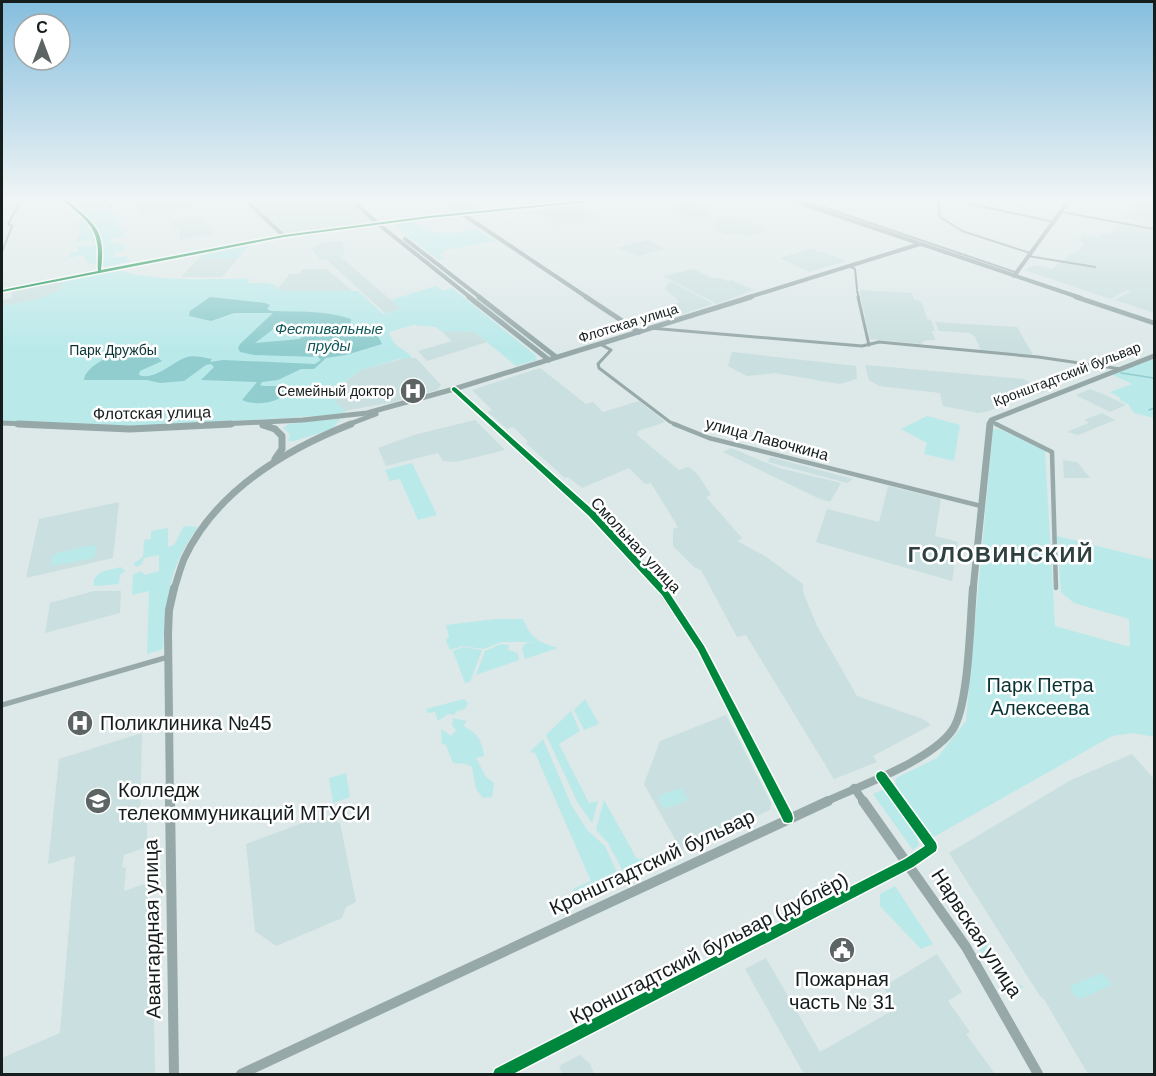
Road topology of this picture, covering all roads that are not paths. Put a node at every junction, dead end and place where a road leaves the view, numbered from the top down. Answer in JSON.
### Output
{"nodes":[{"id":1,"x":216,"y":249,"type":"edge"},
{"id":2,"x":410,"y":249,"type":"edge"},
{"id":3,"x":418,"y":249,"type":"edge"},
{"id":4,"x":514,"y":249,"type":"edge"},
{"id":5,"x":903,"y":249,"type":"edge"},
{"id":6,"x":937,"y":249,"type":"edge"},
{"id":7,"x":944,"y":249,"type":"edge"},
{"id":8,"x":1016,"y":249,"type":"edge"},
{"id":9,"x":1033,"y":249,"type":"edge"},
{"id":10,"x":423,"y":253,"type":"junction"},
{"id":11,"x":1029,"y":254,"type":"junction"},
{"id":12,"x":417,"y":255,"type":"junction"},
{"id":13,"x":849,"y":266,"type":"junction"},
{"id":14,"x":1095,"y":267,"type":"dead end"},
{"id":15,"x":1016,"y":274,"type":"junction"},
{"id":16,"x":2,"y":291,"type":"edge"},
{"id":17,"x":1155,"y":321,"type":"edge"},
{"id":18,"x":650,"y":328,"type":"junction"},
{"id":19,"x":521,"y":329,"type":"junction"},
{"id":20,"x":514,"y":331,"type":"junction"},
{"id":21,"x":639,"y":332,"type":"junction"},
{"id":22,"x":600,"y":344,"type":"junction"},
{"id":23,"x":869,"y":345,"type":"junction"},
{"id":24,"x":1155,"y":356,"type":"edge"},
{"id":25,"x":556,"y":357,"type":"junction"},
{"id":26,"x":549,"y":360,"type":"junction"},
{"id":27,"x":1120,"y":369,"type":"junction"},
{"id":28,"x":454,"y":389,"type":"junction"},
{"id":29,"x":401,"y":405,"type":"junction"},
{"id":30,"x":340,"y":416,"type":"junction"},
{"id":31,"x":303,"y":420,"type":"junction"},
{"id":32,"x":991,"y":422,"type":"junction"},
{"id":33,"x":2,"y":423,"type":"edge"},
{"id":34,"x":249,"y":423,"type":"junction"},
{"id":35,"x":346,"y":426,"type":"junction"},
{"id":36,"x":282,"y":436,"type":"junction"},
{"id":37,"x":304,"y":444,"type":"junction"},
{"id":38,"x":273,"y":461,"type":"junction"},
{"id":39,"x":981,"y":506,"type":"junction"},
{"id":40,"x":1056,"y":588,"type":"dead end"},
{"id":41,"x":168,"y":657,"type":"junction"},
{"id":42,"x":2,"y":705,"type":"edge"},
{"id":43,"x":881,"y":776,"type":"junction"},
{"id":44,"x":855,"y":788,"type":"junction"},
{"id":45,"x":788,"y":818,"type":"junction"},
{"id":46,"x":909,"y":863,"type":"junction"},
{"id":47,"x":174,"y":1074,"type":"edge"},
{"id":48,"x":241,"y":1074,"type":"edge"},
{"id":49,"x":500,"y":1074,"type":"edge"},
{"id":50,"x":1038,"y":1074,"type":"edge"}],
"edges":[{"from":1,"to":16,"type":"main road"},
{"from":2,"to":12,"type":"main road"},
{"from":3,"to":10,"type":"main road"},
{"from":4,"to":21,"type":"main road"},
{"from":5,"to":13,"type":"main road","name":"Флотская улица"},
{"from":6,"to":15,"type":"main road"},
{"from":7,"to":15,"type":"street"},
{"from":8,"to":11,"type":"street"},
{"from":9,"to":11,"type":"main road"},
{"from":10,"to":12,"type":"street"},
{"from":10,"to":19,"type":"main road"},
{"from":11,"to":14,"type":"street"},
{"from":11,"to":15,"type":"main road"},
{"from":12,"to":20,"type":"main road"},
{"from":13,"to":18,"type":"main road","name":"Флотская улица"},
{"from":13,"to":23,"type":"street"},
{"from":15,"to":17,"type":"main road"},
{"from":18,"to":21,"type":"main road","name":"Флотская улица"},
{"from":18,"to":23,"type":"street"},
{"from":19,"to":20,"type":"street"},
{"from":19,"to":25,"type":"main road"},
{"from":20,"to":26,"type":"main road"},
{"from":21,"to":22,"type":"main road","name":"Флотская улица"},
{"from":22,"to":25,"type":"main road","name":"Флотская улица"},
{"from":22,"to":39,"type":"street","name":"улица Лавочкина"},
{"from":23,"to":27,"type":"street"},
{"from":24,"to":27,"type":"main road","name":"Кронштадтский бульвар"},
{"from":25,"to":26,"type":"main road","name":"Флотская улица"},
{"from":26,"to":28,"type":"main road","name":"Флотская улица"},
{"from":27,"to":32,"type":"main road","name":"Кронштадтский бульвар"},
{"from":28,"to":29,"type":"main road","name":"Флотская улица"},
{"from":28,"to":45,"type":"main road","name":"Смольная улица"},
{"from":29,"to":30,"type":"main road","name":"Флотская улица"},
{"from":29,"to":35,"type":"main road","name":"Авангардная улица"},
{"from":30,"to":31,"type":"main road","name":"Флотская улица"},
{"from":30,"to":35,"type":"main road"},
{"from":31,"to":34,"type":"main road","name":"Флотская улица"},
{"from":31,"to":36,"type":"main road","name":"Флотская улица"},
{"from":32,"to":39,"type":"main road","name":"Кронштадтский бульвар"},
{"from":32,"to":40,"type":"street","name":"Кронштадтский бульвар"},
{"from":33,"to":34,"type":"main road","name":"Флотская улица"},
{"from":34,"to":36,"type":"main road"},
{"from":35,"to":37,"type":"main road","name":"Авангардная улица"},
{"from":36,"to":37,"type":"main road"},
{"from":36,"to":38,"type":"main road","name":"Авангардная улица"},
{"from":37,"to":38,"type":"main road","name":"Авангардная улица"},
{"from":38,"to":41,"type":"main road","name":"Авангардная улица"},
{"from":39,"to":43,"type":"main road","name":"Кронштадтский бульвар"},
{"from":41,"to":42,"type":"street"},
{"from":41,"to":47,"type":"main road","name":"Авангардная улица"},
{"from":43,"to":44,"type":"main road","name":"Кронштадтский бульвар"},
{"from":43,"to":46,"type":"main road","name":"Кронштадтский бульвар (дублёр)"},
{"from":44,"to":45,"type":"main road","name":"Кронштадтский бульвар"},
{"from":44,"to":46,"type":"main road","name":"Нарвская улица"},
{"from":45,"to":48,"type":"main road","name":"Кронштадтский бульвар"},
{"from":46,"to":49,"type":"main road","name":"Кронштадтский бульвар (дублёр)"},
{"from":46,"to":50,"type":"main road","name":"Нарвская улица"}]}
